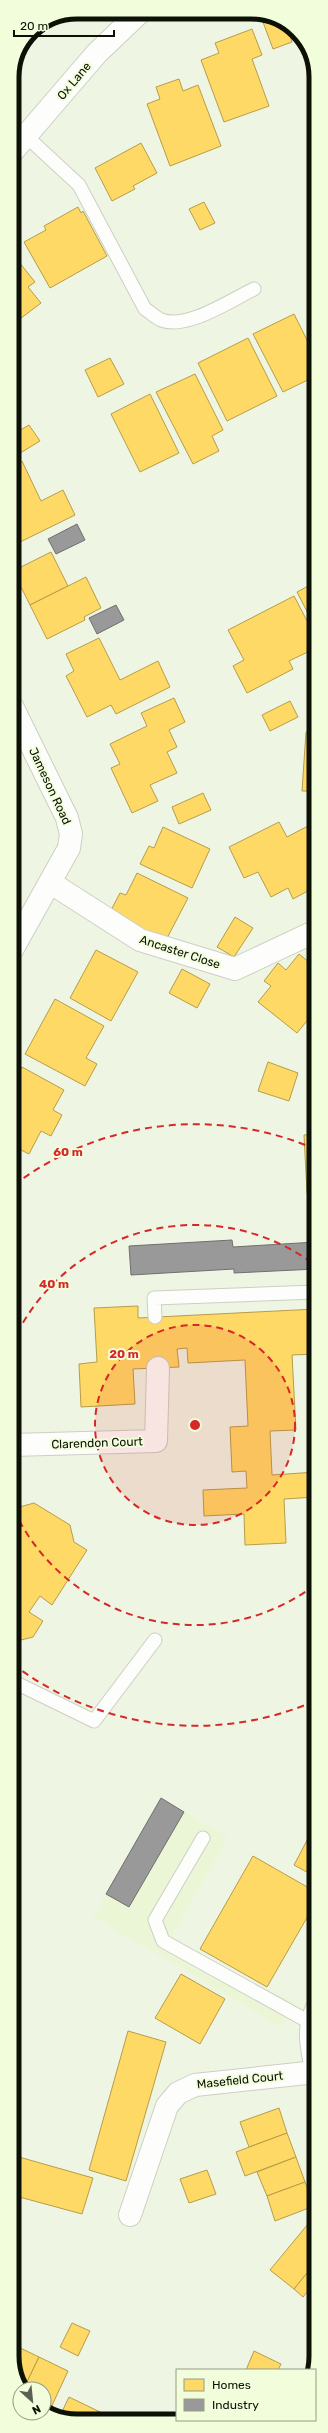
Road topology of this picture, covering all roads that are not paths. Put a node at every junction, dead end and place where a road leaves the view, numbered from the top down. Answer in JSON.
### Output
{"nodes":[{"id":1,"x":133,"y":19,"type":"edge"},
{"id":2,"x":26,"y":136,"type":"junction"},
{"id":3,"x":19,"y":144,"type":"edge"},
{"id":4,"x":254,"y":289,"type":"dead end"},
{"id":5,"x":19,"y":720,"type":"edge"},
{"id":6,"x":51,"y":884,"type":"junction"},
{"id":7,"x":309,"y":934,"type":"edge"},
{"id":8,"x":19,"y":938,"type":"edge"},
{"id":9,"x":309,"y":1292,"type":"edge"},
{"id":10,"x":155,"y":1317,"type":"dead end"},
{"id":11,"x":158,"y":1368,"type":"dead end"},
{"id":12,"x":19,"y":1445,"type":"edge"},
{"id":13,"x":155,"y":1640,"type":"dead end"},
{"id":14,"x":19,"y":1684,"type":"edge"},
{"id":15,"x":203,"y":1838,"type":"dead end"},
{"id":16,"x":309,"y":2015,"type":"edge"},
{"id":17,"x":309,"y":2072,"type":"edge"},
{"id":18,"x":130,"y":2215,"type":"dead end"}],
"edges":[{"from":1,"to":2,"type":"street","name":"Ox Lane"},
{"from":2,"to":3,"type":"street","name":"Ox Lane"},
{"from":2,"to":4,"type":"lane"},
{"from":5,"to":6,"type":"street","name":"Jameson Road"},
{"from":6,"to":7,"type":"street","name":"Ancaster Close"},
{"from":6,"to":8,"type":"street","name":"Jameson Road"},
{"from":9,"to":10,"type":"lane"},
{"from":11,"to":12,"type":"street","name":"Clarendon Court"},
{"from":13,"to":14,"type":"lane"},
{"from":15,"to":16,"type":"lane"},
{"from":17,"to":18,"type":"street","name":"Masefield Court"}]}
